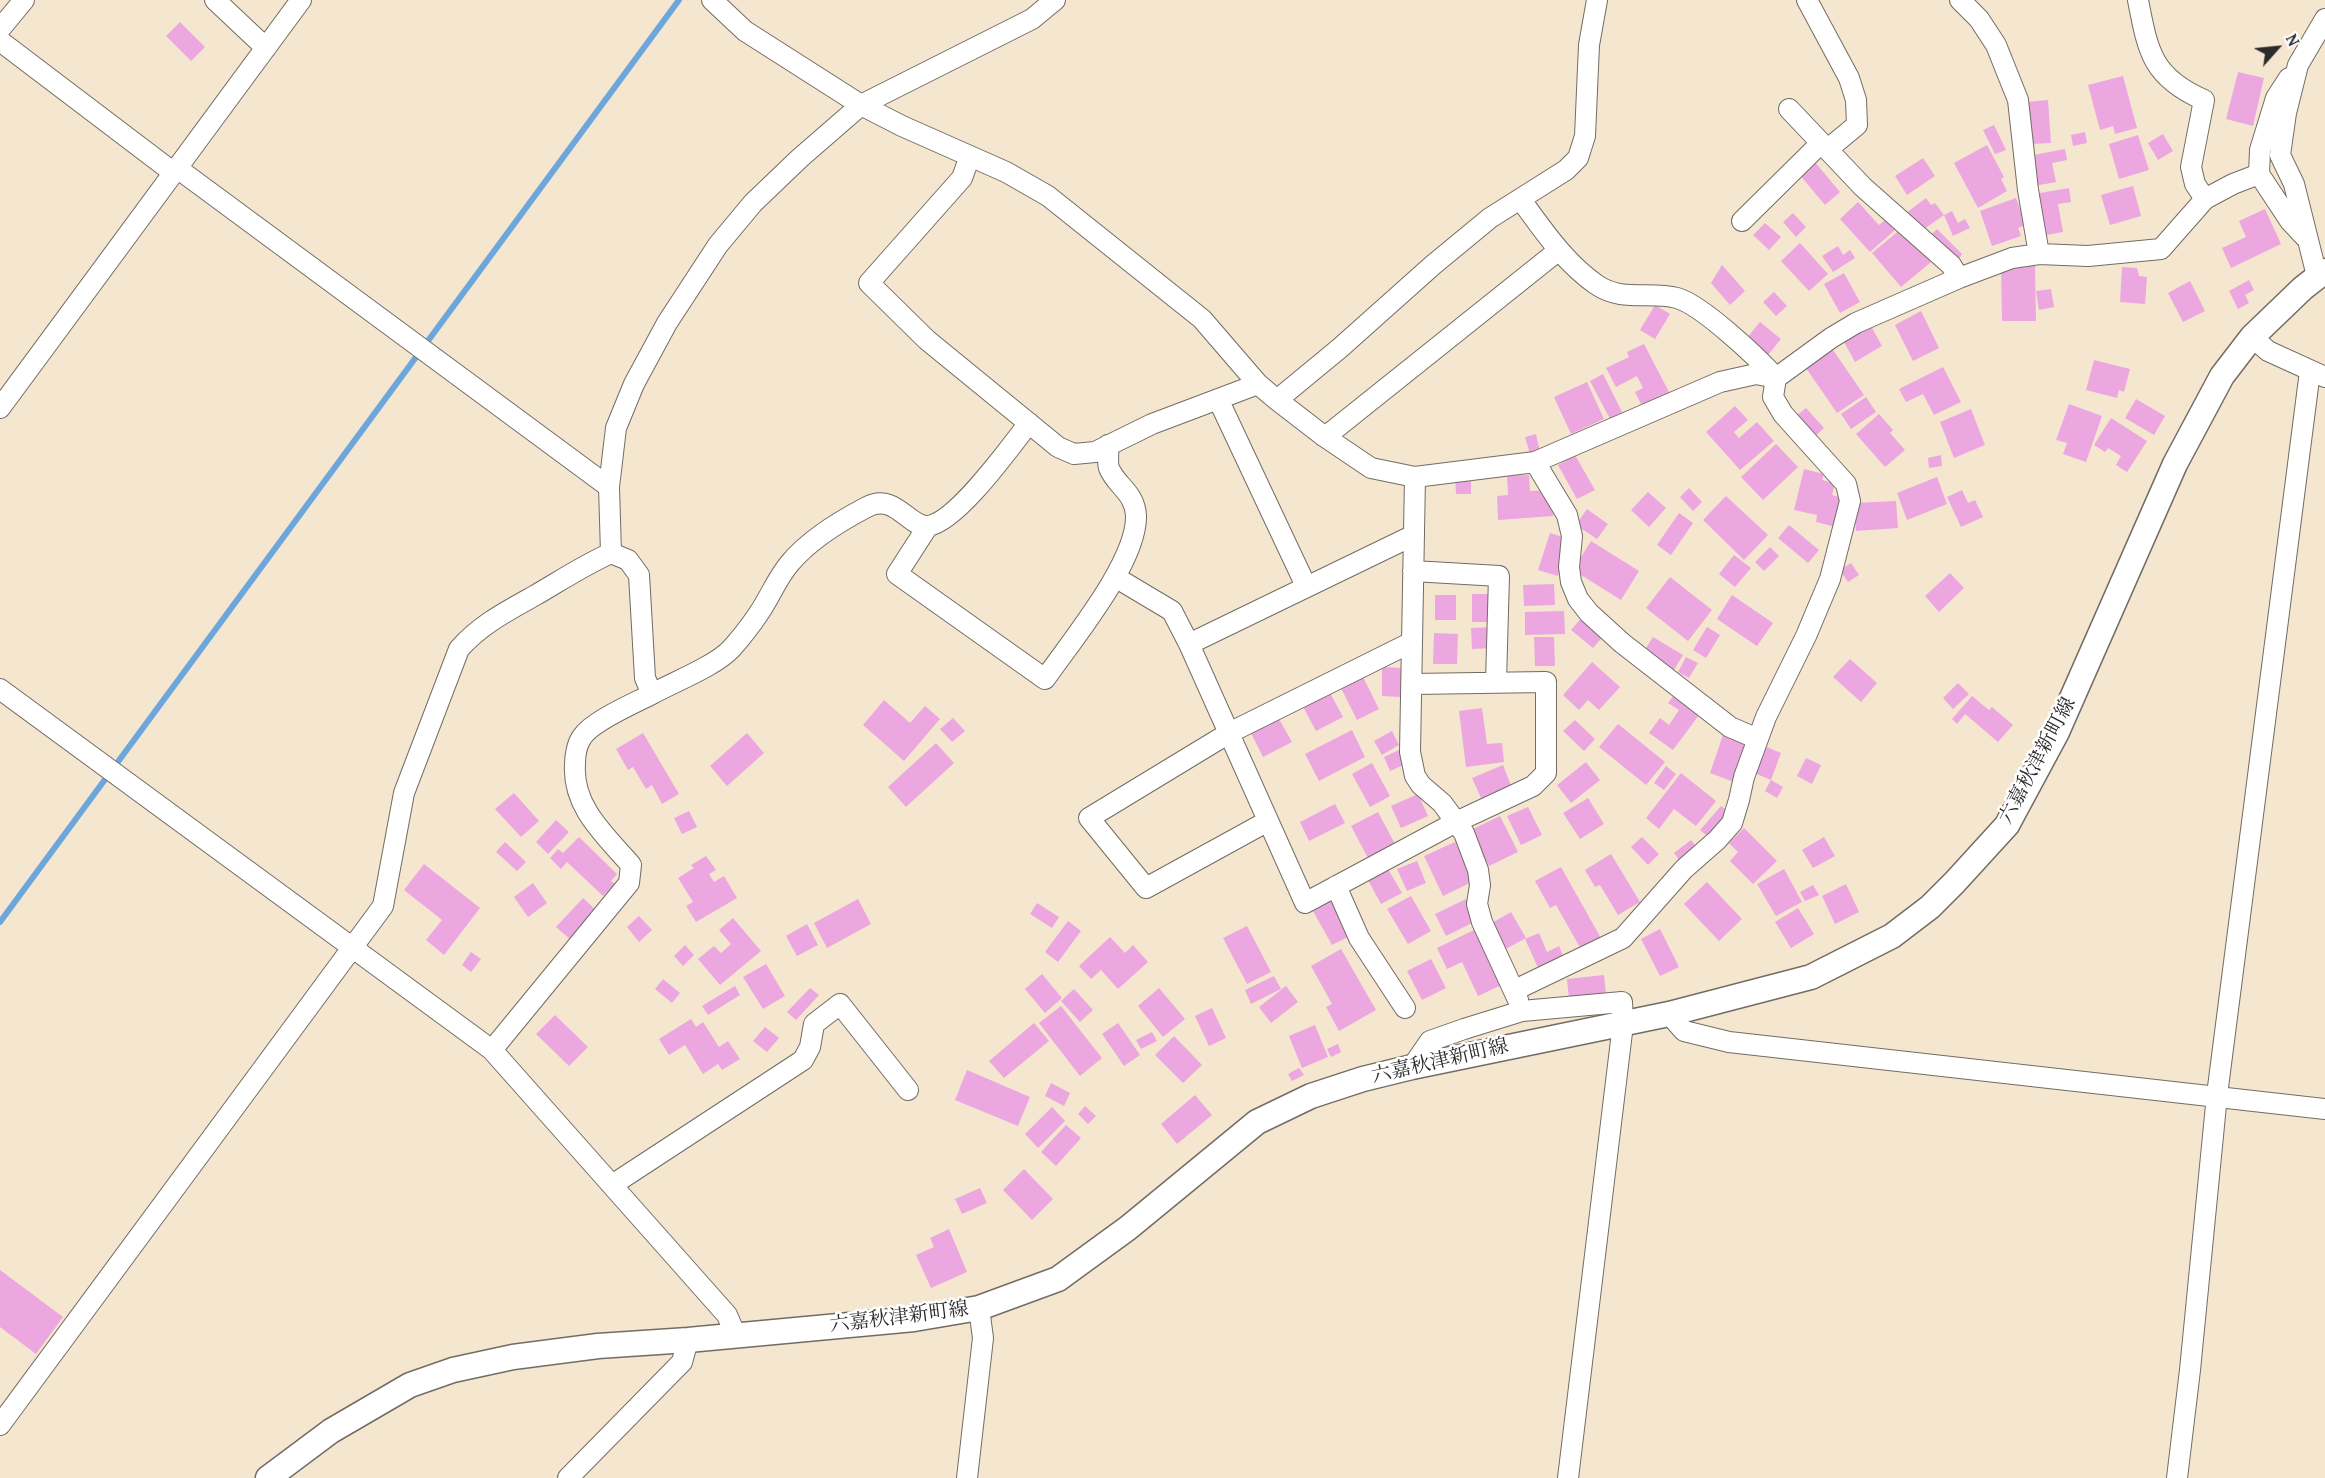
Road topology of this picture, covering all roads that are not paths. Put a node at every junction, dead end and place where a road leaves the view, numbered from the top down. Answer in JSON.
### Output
{"nodes":[{"id":1,"x":24,"y":0,"type":"edge"},
{"id":2,"x":215,"y":0,"type":"edge"},
{"id":3,"x":301,"y":0,"type":"edge"},
{"id":4,"x":712,"y":0,"type":"edge"},
{"id":5,"x":1055,"y":0,"type":"edge"},
{"id":6,"x":1598,"y":0,"type":"edge"},
{"id":7,"x":1807,"y":0,"type":"edge"},
{"id":8,"x":1960,"y":0,"type":"edge"},
{"id":9,"x":2138,"y":0,"type":"edge"},
{"id":10,"x":2325,"y":19,"type":"edge"},
{"id":11,"x":0,"y":29,"type":"edge"},
{"id":12,"x":0,"y":41,"type":"edge"},
{"id":13,"x":266,"y":48,"type":"junction"},
{"id":14,"x":2298,"y":65,"type":"junction"},
{"id":15,"x":861,"y":105,"type":"junction"},
{"id":16,"x":1789,"y":109,"type":"dead end"},
{"id":17,"x":1824,"y":146,"type":"junction"},
{"id":18,"x":970,"y":156,"type":"junction"},
{"id":19,"x":176,"y":171,"type":"junction"},
{"id":20,"x":2259,"y":174,"type":"junction"},
{"id":21,"x":2205,"y":199,"type":"junction"},
{"id":22,"x":1521,"y":200,"type":"junction"},
{"id":23,"x":1742,"y":221,"type":"dead end"},
{"id":24,"x":2306,"y":239,"type":"junction"},
{"id":25,"x":1559,"y":250,"type":"junction"},
{"id":26,"x":2039,"y":254,"type":"junction"},
{"id":27,"x":2321,"y":274,"type":"edge"},
{"id":28,"x":1959,"y":278,"type":"junction"},
{"id":29,"x":2252,"y":337,"type":"junction"},
{"id":30,"x":2318,"y":374,"type":"edge"},
{"id":31,"x":1776,"y":378,"type":"junction"},
{"id":32,"x":1258,"y":384,"type":"junction"},
{"id":33,"x":1218,"y":399,"type":"junction"},
{"id":34,"x":1276,"y":399,"type":"junction"},
{"id":35,"x":0,"y":408,"type":"edge"},
{"id":36,"x":1029,"y":423,"type":"junction"},
{"id":37,"x":1325,"y":437,"type":"junction"},
{"id":38,"x":1108,"y":445,"type":"junction"},
{"id":39,"x":1536,"y":462,"type":"junction"},
{"id":40,"x":1415,"y":477,"type":"junction"},
{"id":41,"x":609,"y":487,"type":"junction"},
{"id":42,"x":928,"y":526,"type":"junction"},
{"id":43,"x":1414,"y":535,"type":"junction"},
{"id":44,"x":611,"y":554,"type":"junction"},
{"id":45,"x":1413,"y":571,"type":"junction"},
{"id":46,"x":1115,"y":577,"type":"junction"},
{"id":47,"x":1306,"y":586,"type":"junction"},
{"id":48,"x":1412,"y":642,"type":"junction"},
{"id":49,"x":1189,"y":644,"type":"junction"},
{"id":50,"x":1496,"y":682,"type":"junction"},
{"id":51,"x":1412,"y":684,"type":"junction"},
{"id":52,"x":0,"y":689,"type":"edge"},
{"id":53,"x":652,"y":694,"type":"junction"},
{"id":54,"x":1229,"y":733,"type":"junction"},
{"id":55,"x":1758,"y":739,"type":"junction"},
{"id":56,"x":1268,"y":820,"type":"junction"},
{"id":57,"x":1456,"y":822,"type":"junction"},
{"id":58,"x":1336,"y":886,"type":"junction"},
{"id":59,"x":353,"y":947,"type":"junction"},
{"id":60,"x":1515,"y":990,"type":"junction"},
{"id":61,"x":1405,"y":1008,"type":"dead end"},
{"id":62,"x":1522,"y":1011,"type":"junction"},
{"id":63,"x":1669,"y":1014,"type":"junction"},
{"id":64,"x":1623,"y":1024,"type":"junction"},
{"id":65,"x":492,"y":1050,"type":"junction"},
{"id":66,"x":1412,"y":1067,"type":"junction"},
{"id":67,"x":908,"y":1090,"type":"dead end"},
{"id":68,"x":2217,"y":1095,"type":"junction"},
{"id":69,"x":2325,"y":1109,"type":"edge"},
{"id":70,"x":612,"y":1185,"type":"junction"},
{"id":71,"x":979,"y":1308,"type":"junction"},
{"id":72,"x":736,"y":1336,"type":"junction"},
{"id":73,"x":688,"y":1340,"type":"junction"},
{"id":74,"x":0,"y":1425,"type":"edge"},
{"id":75,"x":268,"y":1478,"type":"edge"},
{"id":76,"x":568,"y":1478,"type":"edge"},
{"id":77,"x":967,"y":1478,"type":"edge"},
{"id":78,"x":1568,"y":1478,"type":"edge"},
{"id":79,"x":2177,"y":1478,"type":"edge"}],
"edges":[{"from":1,"to":11,"type":"street"},
{"from":2,"to":13,"type":"street"},
{"from":3,"to":13,"type":"street"},
{"from":4,"to":15,"type":"street"},
{"from":5,"to":15,"type":"street"},
{"from":6,"to":22,"type":"street"},
{"from":7,"to":17,"type":"street"},
{"from":8,"to":26,"type":"street"},
{"from":9,"to":21,"type":"street"},
{"from":10,"to":14,"type":"street"},
{"from":12,"to":19,"type":"street"},
{"from":13,"to":19,"type":"street"},
{"from":14,"to":20,"type":"street"},
{"from":14,"to":24,"type":"street"},
{"from":15,"to":18,"type":"street"},
{"from":15,"to":41,"type":"street"},
{"from":16,"to":17,"type":"street"},
{"from":17,"to":23,"type":"street"},
{"from":17,"to":28,"type":"street"},
{"from":18,"to":32,"type":"street"},
{"from":18,"to":36,"type":"street"},
{"from":19,"to":35,"type":"street"},
{"from":19,"to":41,"type":"street"},
{"from":20,"to":21,"type":"street"},
{"from":20,"to":24,"type":"street"},
{"from":21,"to":26,"type":"street"},
{"from":22,"to":25,"type":"street"},
{"from":22,"to":34,"type":"street"},
{"from":24,"to":27,"type":"street"},
{"from":25,"to":31,"type":"street"},
{"from":25,"to":37,"type":"street"},
{"from":26,"to":28,"type":"street"},
{"from":27,"to":29,"type":"main road","name":"六嘉秋津新町線"},
{"from":28,"to":31,"type":"street"},
{"from":29,"to":30,"type":"street"},
{"from":29,"to":63,"type":"main road","name":"六嘉秋津新町線"},
{"from":30,"to":68,"type":"street"},
{"from":31,"to":39,"type":"street"},
{"from":31,"to":55,"type":"street"},
{"from":32,"to":33,"type":"street"},
{"from":32,"to":34,"type":"street"},
{"from":33,"to":38,"type":"street"},
{"from":33,"to":47,"type":"street"},
{"from":34,"to":37,"type":"street"},
{"from":36,"to":38,"type":"street"},
{"from":36,"to":42,"type":"street"},
{"from":37,"to":40,"type":"street"},
{"from":38,"to":46,"type":"street"},
{"from":39,"to":40,"type":"street"},
{"from":39,"to":55,"type":"street"},
{"from":40,"to":43,"type":"street"},
{"from":41,"to":44,"type":"street"},
{"from":42,"to":46,"type":"street"},
{"from":42,"to":53,"type":"street"},
{"from":43,"to":45,"type":"street"},
{"from":43,"to":47,"type":"street"},
{"from":44,"to":53,"type":"street"},
{"from":44,"to":59,"type":"street"},
{"from":45,"to":48,"type":"street"},
{"from":45,"to":50,"type":"street"},
{"from":46,"to":49,"type":"street"},
{"from":47,"to":49,"type":"street"},
{"from":48,"to":51,"type":"street"},
{"from":48,"to":54,"type":"street"},
{"from":49,"to":54,"type":"street"},
{"from":50,"to":51,"type":"street"},
{"from":50,"to":57,"type":"street"},
{"from":51,"to":57,"type":"street"},
{"from":52,"to":59,"type":"street"},
{"from":53,"to":65,"type":"street"},
{"from":54,"to":56,"type":"street"},
{"from":54,"to":56,"type":"street"},
{"from":55,"to":60,"type":"street"},
{"from":56,"to":58,"type":"street"},
{"from":57,"to":58,"type":"street"},
{"from":57,"to":60,"type":"street"},
{"from":58,"to":61,"type":"street"},
{"from":59,"to":65,"type":"street"},
{"from":59,"to":74,"type":"street"},
{"from":60,"to":62,"type":"street"},
{"from":62,"to":64,"type":"street"},
{"from":62,"to":66,"type":"street"},
{"from":63,"to":64,"type":"main road","name":"六嘉秋津新町線"},
{"from":63,"to":68,"type":"street"},
{"from":64,"to":66,"type":"main road","name":"六嘉秋津新町線"},
{"from":64,"to":78,"type":"street"},
{"from":65,"to":70,"type":"street"},
{"from":66,"to":71,"type":"main road","name":"六嘉秋津新町線"},
{"from":67,"to":70,"type":"street"},
{"from":68,"to":69,"type":"street"},
{"from":68,"to":79,"type":"street"},
{"from":70,"to":72,"type":"street"},
{"from":71,"to":72,"type":"main road","name":"六嘉秋津新町線"},
{"from":71,"to":77,"type":"street"},
{"from":72,"to":73,"type":"main road","name":"六嘉秋津新町線"},
{"from":73,"to":75,"type":"main road","name":"六嘉秋津新町線"},
{"from":73,"to":76,"type":"street"}]}
